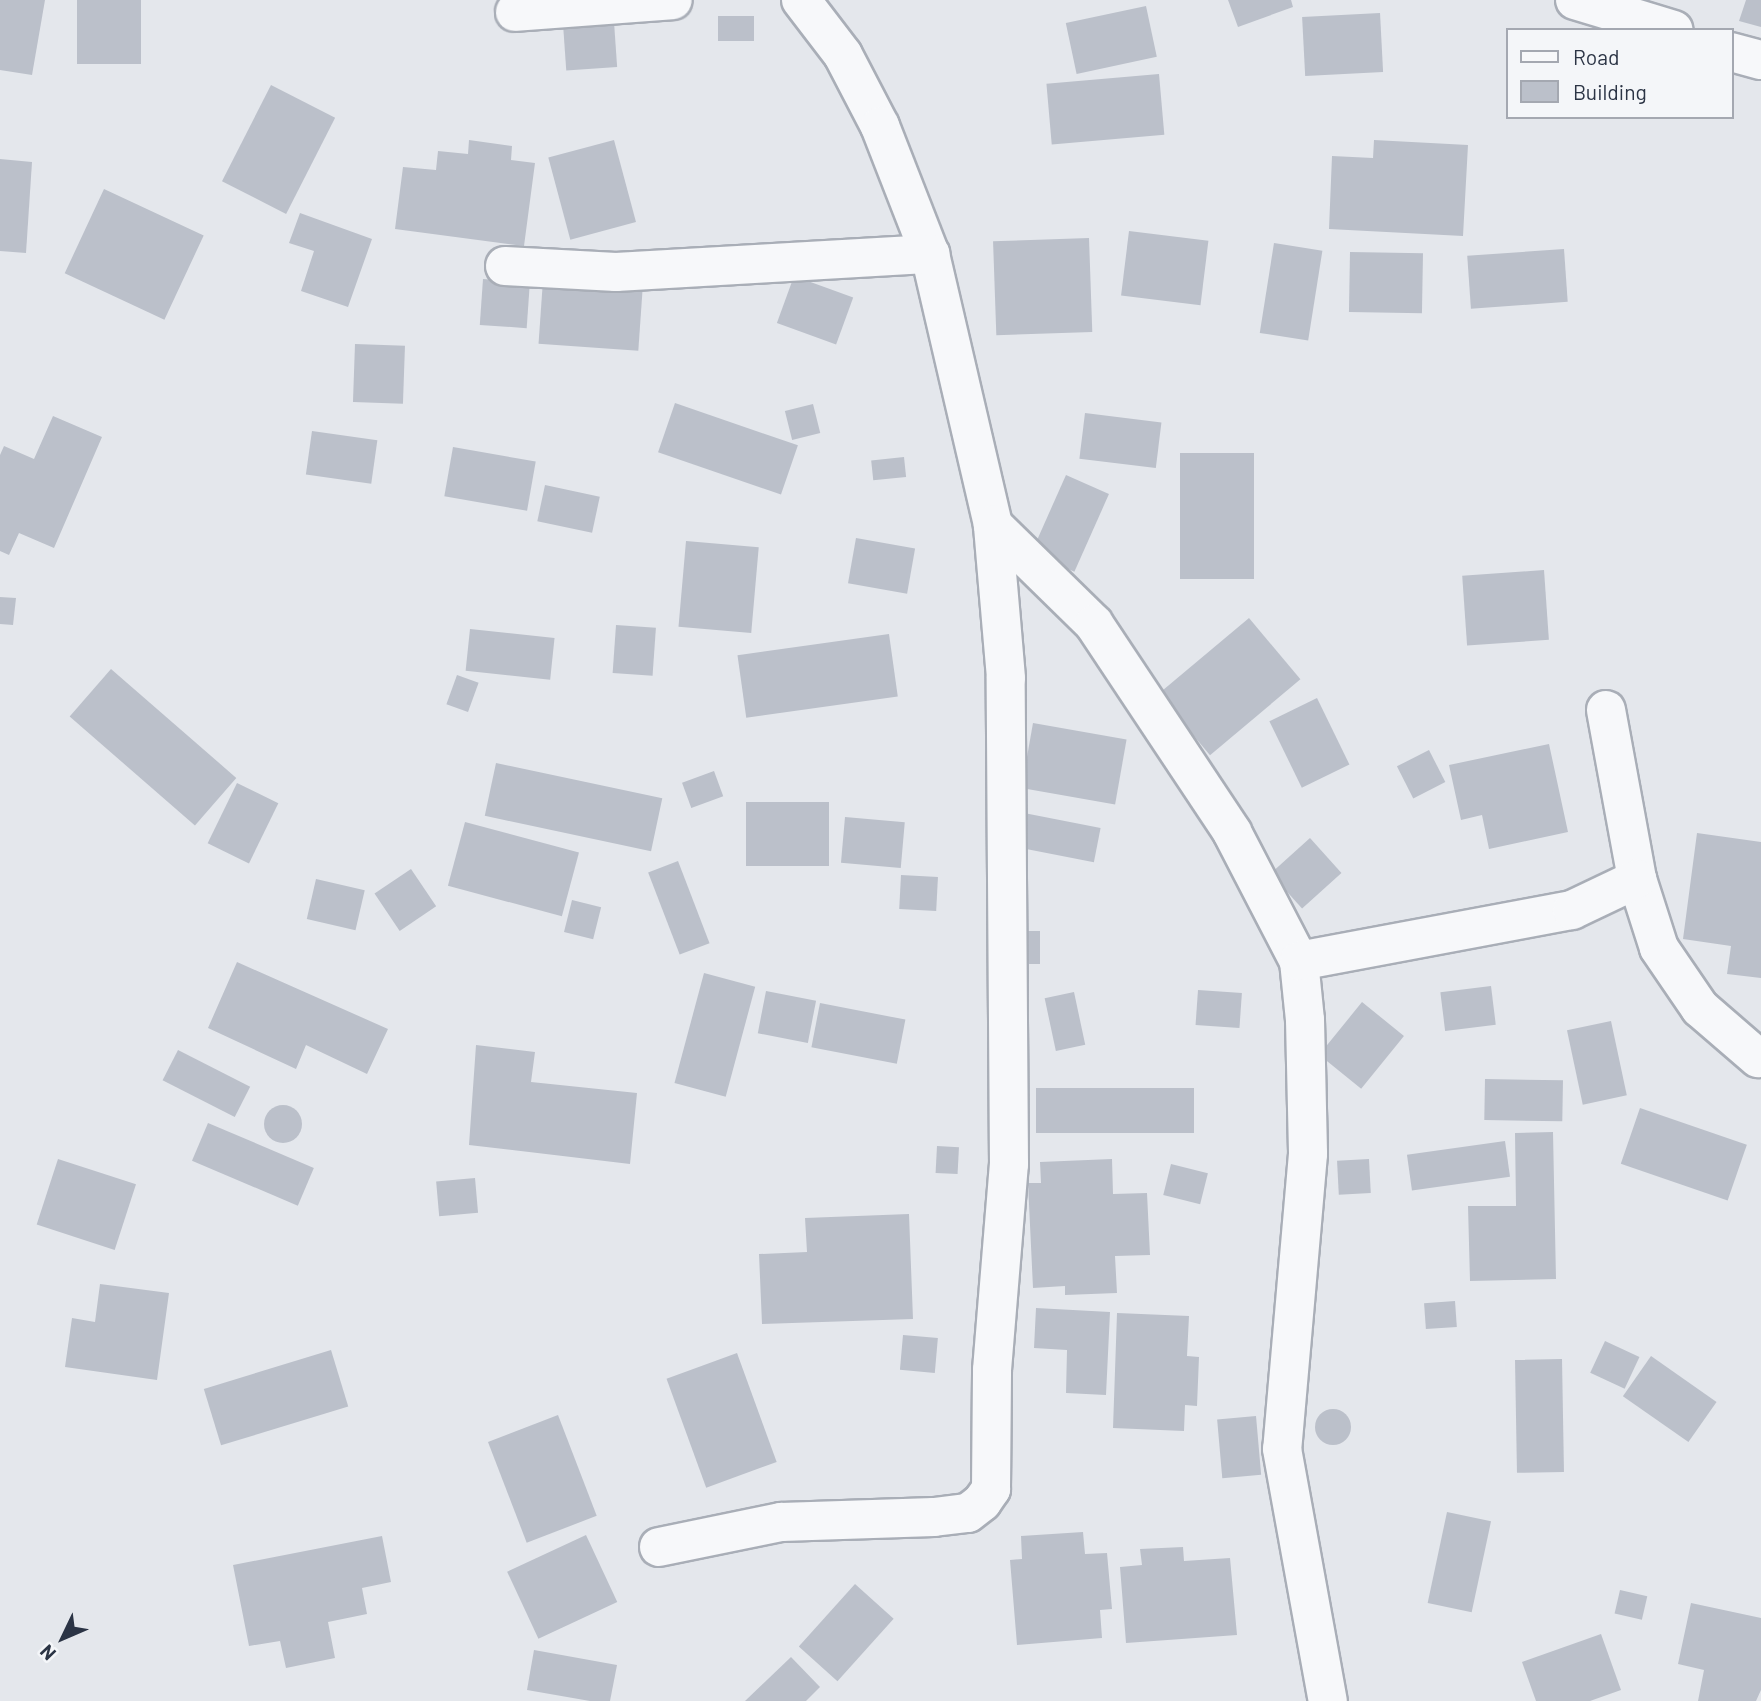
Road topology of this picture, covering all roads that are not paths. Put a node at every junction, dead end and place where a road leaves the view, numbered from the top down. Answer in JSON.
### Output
{"nodes":[{"id":1,"x":673,"y":0,"type":"edge"},
{"id":2,"x":801,"y":0,"type":"edge"},
{"id":3,"x":1575,"y":0,"type":"edge"},
{"id":4,"x":514,"y":12,"type":"dead end"},
{"id":5,"x":1667,"y":28,"type":"edge"},
{"id":6,"x":1733,"y":53,"type":"edge"},
{"id":7,"x":1761,"y":60,"type":"edge"},
{"id":8,"x":930,"y":254,"type":"junction"},
{"id":9,"x":505,"y":266,"type":"dead end"},
{"id":10,"x":993,"y":525,"type":"junction"},
{"id":11,"x":1606,"y":710,"type":"dead end"},
{"id":12,"x":1637,"y":879,"type":"junction"},
{"id":13,"x":1299,"y":961,"type":"junction"},
{"id":14,"x":1758,"y":1058,"type":"dead end"},
{"id":15,"x":659,"y":1547,"type":"dead end"},
{"id":16,"x":1328,"y":1701,"type":"edge"}],
"edges":[{"from":1,"to":4,"type":"street"},
{"from":2,"to":8,"type":"street"},
{"from":3,"to":5,"type":"street"},
{"from":6,"to":7,"type":"street"},
{"from":8,"to":9,"type":"street"},
{"from":8,"to":10,"type":"street"},
{"from":10,"to":13,"type":"street"},
{"from":10,"to":15,"type":"street"},
{"from":11,"to":12,"type":"street"},
{"from":12,"to":13,"type":"street"},
{"from":12,"to":14,"type":"street"},
{"from":13,"to":16,"type":"street"}]}
